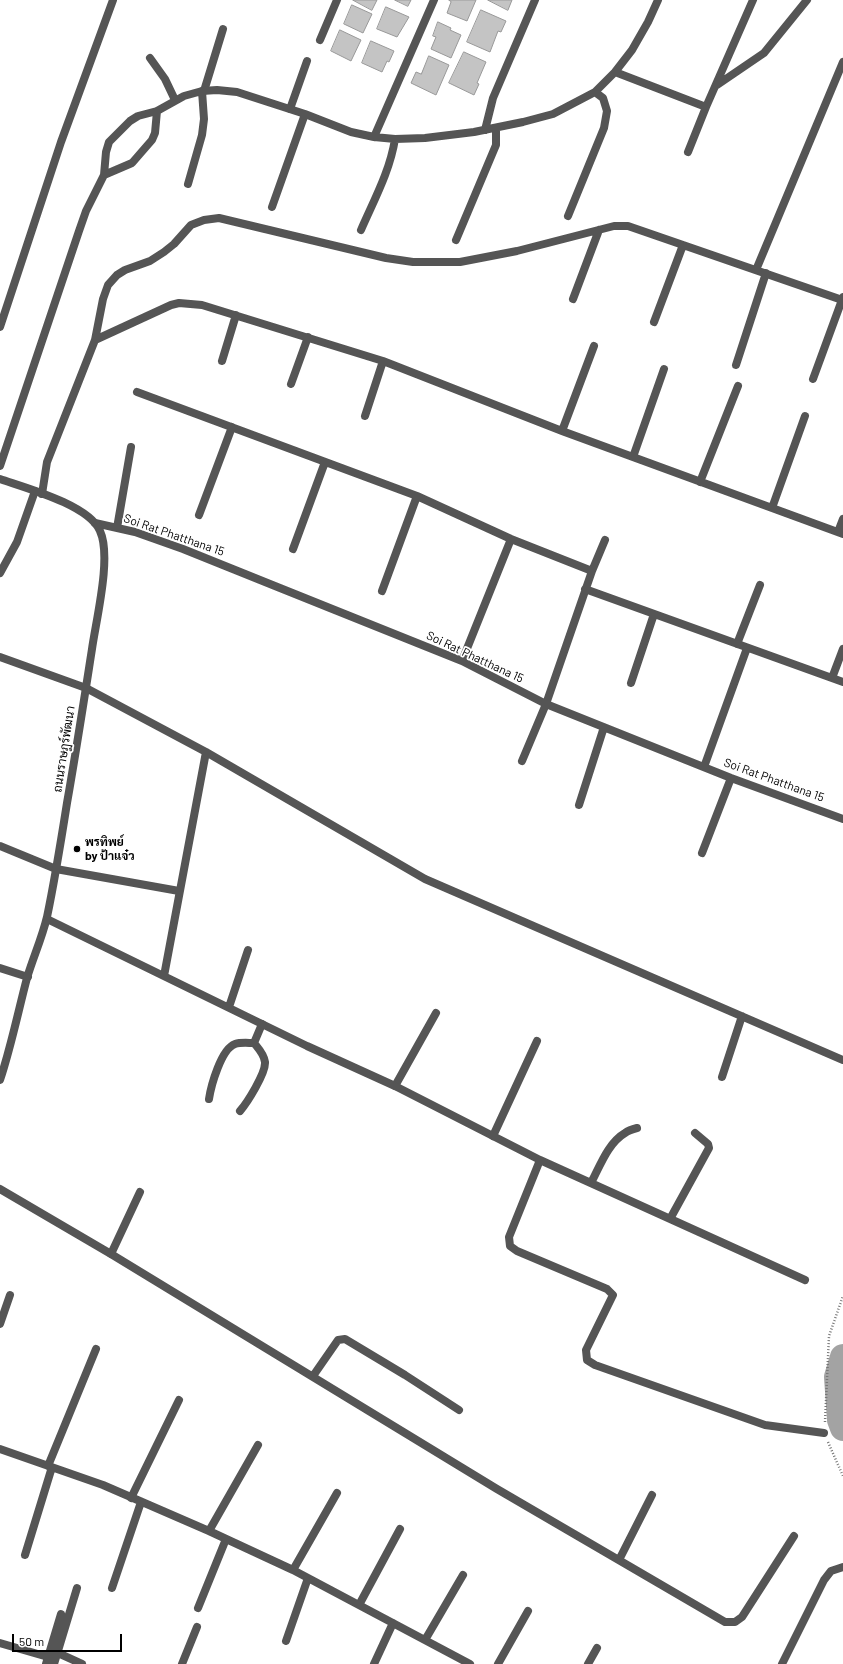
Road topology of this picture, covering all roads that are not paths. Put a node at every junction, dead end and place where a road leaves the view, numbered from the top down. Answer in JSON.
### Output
{"nodes":[{"id":1,"x":113,"y":0,"type":"edge"},
{"id":2,"x":337,"y":0,"type":"edge"},
{"id":3,"x":434,"y":0,"type":"edge"},
{"id":4,"x":535,"y":0,"type":"edge"},
{"id":5,"x":658,"y":0,"type":"edge"},
{"id":6,"x":753,"y":0,"type":"edge"},
{"id":7,"x":807,"y":0,"type":"edge"},
{"id":8,"x":223,"y":29,"type":"dead end"},
{"id":9,"x":320,"y":40,"type":"dead end"},
{"id":10,"x":150,"y":58,"type":"dead end"},
{"id":11,"x":307,"y":61,"type":"dead end"},
{"id":12,"x":843,"y":62,"type":"edge"},
{"id":13,"x":615,"y":72,"type":"junction"},
{"id":14,"x":716,"y":85,"type":"junction"},
{"id":15,"x":203,"y":91,"type":"junction"},
{"id":16,"x":595,"y":92,"type":"junction"},
{"id":17,"x":175,"y":100,"type":"junction"},
{"id":18,"x":706,"y":107,"type":"junction"},
{"id":19,"x":290,"y":109,"type":"junction"},
{"id":20,"x":157,"y":111,"type":"junction"},
{"id":21,"x":305,"y":114,"type":"junction"},
{"id":22,"x":496,"y":128,"type":"junction"},
{"id":23,"x":485,"y":130,"type":"junction"},
{"id":24,"x":374,"y":137,"type":"junction"},
{"id":25,"x":395,"y":139,"type":"junction"},
{"id":26,"x":688,"y":152,"type":"dead end"},
{"id":27,"x":104,"y":175,"type":"junction"},
{"id":28,"x":188,"y":184,"type":"dead end"},
{"id":29,"x":272,"y":207,"type":"dead end"},
{"id":30,"x":568,"y":216,"type":"dead end"},
{"id":31,"x":361,"y":230,"type":"dead end"},
{"id":32,"x":599,"y":230,"type":"junction"},
{"id":33,"x":456,"y":240,"type":"dead end"},
{"id":34,"x":683,"y":245,"type":"junction"},
{"id":35,"x":756,"y":270,"type":"junction"},
{"id":36,"x":766,"y":273,"type":"junction"},
{"id":37,"x":843,"y":298,"type":"edge"},
{"id":38,"x":573,"y":299,"type":"dead end"},
{"id":39,"x":236,"y":315,"type":"junction"},
{"id":40,"x":654,"y":322,"type":"dead end"},
{"id":41,"x":0,"y":327,"type":"edge"},
{"id":42,"x":308,"y":337,"type":"junction"},
{"id":43,"x":94,"y":340,"type":"junction"},
{"id":44,"x":594,"y":346,"type":"dead end"},
{"id":45,"x":222,"y":361,"type":"dead end"},
{"id":46,"x":383,"y":361,"type":"junction"},
{"id":47,"x":736,"y":365,"type":"dead end"},
{"id":48,"x":664,"y":370,"type":"dead end"},
{"id":49,"x":813,"y":380,"type":"dead end"},
{"id":50,"x":291,"y":384,"type":"dead end"},
{"id":51,"x":738,"y":386,"type":"dead end"},
{"id":52,"x":137,"y":392,"type":"dead end"},
{"id":53,"x":365,"y":416,"type":"dead end"},
{"id":54,"x":805,"y":416,"type":"dead end"},
{"id":55,"x":232,"y":427,"type":"junction"},
{"id":56,"x":562,"y":431,"type":"junction"},
{"id":57,"x":131,"y":447,"type":"dead end"},
{"id":58,"x":633,"y":457,"type":"junction"},
{"id":59,"x":325,"y":462,"type":"junction"},
{"id":60,"x":0,"y":466,"type":"edge"},
{"id":61,"x":0,"y":479,"type":"edge"},
{"id":62,"x":700,"y":482,"type":"junction"},
{"id":63,"x":38,"y":492,"type":"junction"},
{"id":64,"x":417,"y":496,"type":"junction"},
{"id":65,"x":772,"y":508,"type":"junction"},
{"id":66,"x":199,"y":515,"type":"dead end"},
{"id":67,"x":843,"y":518,"type":"edge"},
{"id":68,"x":95,"y":523,"type":"junction"},
{"id":69,"x":117,"y":528,"type":"junction"},
{"id":70,"x":840,"y":533,"type":"edge"},
{"id":71,"x":511,"y":539,"type":"junction"},
{"id":72,"x":605,"y":540,"type":"dead end"},
{"id":73,"x":293,"y":548,"type":"dead end"},
{"id":74,"x":592,"y":571,"type":"junction"},
{"id":75,"x":0,"y":573,"type":"edge"},
{"id":76,"x":760,"y":585,"type":"dead end"},
{"id":77,"x":585,"y":589,"type":"junction"},
{"id":78,"x":382,"y":591,"type":"dead end"},
{"id":79,"x":654,"y":614,"type":"junction"},
{"id":80,"x":737,"y":644,"type":"junction"},
{"id":81,"x":747,"y":648,"type":"junction"},
{"id":82,"x":843,"y":649,"type":"edge"},
{"id":83,"x":0,"y":657,"type":"edge"},
{"id":84,"x":462,"y":661,"type":"junction"},
{"id":85,"x":832,"y":678,"type":"junction"},
{"id":86,"x":843,"y":682,"type":"edge"},
{"id":87,"x":631,"y":683,"type":"dead end"},
{"id":88,"x":86,"y":688,"type":"junction"},
{"id":89,"x":546,"y":704,"type":"junction"},
{"id":90,"x":604,"y":727,"type":"junction"},
{"id":91,"x":206,"y":752,"type":"junction"},
{"id":92,"x":522,"y":761,"type":"dead end"},
{"id":93,"x":704,"y":767,"type":"junction"},
{"id":94,"x":731,"y":778,"type":"junction"},
{"id":95,"x":579,"y":805,"type":"dead end"},
{"id":96,"x":843,"y":818,"type":"edge"},
{"id":97,"x":0,"y":846,"type":"edge"},
{"id":98,"x":702,"y":853,"type":"dead end"},
{"id":99,"x":56,"y":869,"type":"junction"},
{"id":100,"x":179,"y":891,"type":"junction"},
{"id":101,"x":46,"y":919,"type":"junction"},
{"id":102,"x":248,"y":950,"type":"dead end"},
{"id":103,"x":0,"y":968,"type":"edge"},
{"id":104,"x":164,"y":976,"type":"junction"},
{"id":105,"x":28,"y":977,"type":"junction"},
{"id":106,"x":229,"y":1007,"type":"junction"},
{"id":107,"x":436,"y":1013,"type":"dead end"},
{"id":108,"x":742,"y":1016,"type":"junction"},
{"id":109,"x":262,"y":1024,"type":"junction"},
{"id":110,"x":538,"y":1041,"type":"dead end"},
{"id":111,"x":254,"y":1044,"type":"junction"},
{"id":112,"x":843,"y":1060,"type":"edge"},
{"id":113,"x":1,"y":1076,"type":"edge"},
{"id":114,"x":722,"y":1077,"type":"dead end"},
{"id":115,"x":395,"y":1086,"type":"junction"},
{"id":116,"x":209,"y":1099,"type":"dead end"},
{"id":117,"x":240,"y":1111,"type":"dead end"},
{"id":118,"x":637,"y":1128,"type":"dead end"},
{"id":119,"x":695,"y":1133,"type":"dead end"},
{"id":120,"x":493,"y":1136,"type":"junction"},
{"id":121,"x":540,"y":1160,"type":"junction"},
{"id":122,"x":591,"y":1183,"type":"junction"},
{"id":123,"x":0,"y":1190,"type":"edge"},
{"id":124,"x":140,"y":1192,"type":"dead end"},
{"id":125,"x":670,"y":1219,"type":"junction"},
{"id":126,"x":111,"y":1254,"type":"junction"},
{"id":127,"x":805,"y":1280,"type":"dead end"},
{"id":128,"x":10,"y":1295,"type":"dead end"},
{"id":129,"x":0,"y":1324,"type":"edge"},
{"id":130,"x":96,"y":1349,"type":"dead end"},
{"id":131,"x":313,"y":1376,"type":"junction"},
{"id":132,"x":179,"y":1400,"type":"dead end"},
{"id":133,"x":459,"y":1410,"type":"dead end"},
{"id":134,"x":824,"y":1433,"type":"road end"},
{"id":135,"x":258,"y":1445,"type":"dead end"},
{"id":136,"x":0,"y":1449,"type":"edge"},
{"id":137,"x":50,"y":1466,"type":"junction"},
{"id":138,"x":337,"y":1493,"type":"dead end"},
{"id":139,"x":652,"y":1495,"type":"dead end"},
{"id":140,"x":131,"y":1498,"type":"junction"},
{"id":141,"x":140,"y":1502,"type":"junction"},
{"id":142,"x":400,"y":1529,"type":"dead end"},
{"id":143,"x":209,"y":1531,"type":"junction"},
{"id":144,"x":794,"y":1536,"type":"dead end"},
{"id":145,"x":226,"y":1539,"type":"junction"},
{"id":146,"x":25,"y":1555,"type":"dead end"},
{"id":147,"x":619,"y":1560,"type":"junction"},
{"id":148,"x":843,"y":1567,"type":"edge"},
{"id":149,"x":293,"y":1570,"type":"junction"},
{"id":150,"x":463,"y":1575,"type":"dead end"},
{"id":151,"x":308,"y":1578,"type":"junction"},
{"id":152,"x":77,"y":1588,"type":"dead end"},
{"id":153,"x":112,"y":1588,"type":"dead end"},
{"id":154,"x":358,"y":1605,"type":"junction"},
{"id":155,"x":198,"y":1608,"type":"dead end"},
{"id":156,"x":528,"y":1611,"type":"dead end"},
{"id":157,"x":62,"y":1614,"type":"dead end"},
{"id":158,"x":393,"y":1623,"type":"junction"},
{"id":159,"x":197,"y":1627,"type":"dead end"},
{"id":160,"x":426,"y":1640,"type":"junction"},
{"id":161,"x":286,"y":1641,"type":"dead end"},
{"id":162,"x":0,"y":1643,"type":"edge"},
{"id":163,"x":597,"y":1648,"type":"dead end"},
{"id":164,"x":58,"y":1653,"type":"junction"},
{"id":165,"x":47,"y":1661,"type":"edge"},
{"id":166,"x":54,"y":1664,"type":"edge"},
{"id":167,"x":82,"y":1664,"type":"edge"},
{"id":168,"x":182,"y":1664,"type":"edge"},
{"id":169,"x":374,"y":1664,"type":"edge"},
{"id":170,"x":470,"y":1664,"type":"edge"},
{"id":171,"x":498,"y":1664,"type":"edge"},
{"id":172,"x":588,"y":1664,"type":"edge"},
{"id":173,"x":782,"y":1664,"type":"edge"}],
"edges":[{"from":1,"to":41,"type":"street"},
{"from":2,"to":9,"type":"street"},
{"from":3,"to":24,"type":"street"},
{"from":4,"to":23,"type":"street"},
{"from":5,"to":13,"type":"street"},
{"from":6,"to":14,"type":"street"},
{"from":7,"to":14,"type":"street"},
{"from":8,"to":15,"type":"street"},
{"from":10,"to":17,"type":"street"},
{"from":11,"to":19,"type":"street"},
{"from":12,"to":35,"type":"street"},
{"from":13,"to":16,"type":"street"},
{"from":13,"to":18,"type":"street"},
{"from":14,"to":18,"type":"street"},
{"from":15,"to":17,"type":"street"},
{"from":15,"to":19,"type":"street"},
{"from":15,"to":28,"type":"street"},
{"from":16,"to":22,"type":"street"},
{"from":16,"to":30,"type":"street"},
{"from":17,"to":20,"type":"street"},
{"from":18,"to":26,"type":"street"},
{"from":19,"to":21,"type":"street"},
{"from":20,"to":27,"type":"street"},
{"from":20,"to":27,"type":"street"},
{"from":21,"to":24,"type":"street"},
{"from":21,"to":29,"type":"street"},
{"from":22,"to":23,"type":"street"},
{"from":22,"to":33,"type":"street"},
{"from":23,"to":25,"type":"street"},
{"from":24,"to":25,"type":"street"},
{"from":25,"to":31,"type":"street"},
{"from":27,"to":60,"type":"street"},
{"from":32,"to":34,"type":"street"},
{"from":32,"to":38,"type":"street"},
{"from":32,"to":43,"type":"street"},
{"from":34,"to":35,"type":"street"},
{"from":34,"to":40,"type":"street"},
{"from":35,"to":36,"type":"street"},
{"from":36,"to":37,"type":"street"},
{"from":36,"to":47,"type":"street"},
{"from":37,"to":49,"type":"street"},
{"from":39,"to":42,"type":"street"},
{"from":39,"to":43,"type":"street"},
{"from":39,"to":45,"type":"street"},
{"from":42,"to":46,"type":"street"},
{"from":42,"to":50,"type":"street"},
{"from":43,"to":63,"type":"street"},
{"from":44,"to":56,"type":"street"},
{"from":46,"to":53,"type":"street"},
{"from":46,"to":56,"type":"street"},
{"from":48,"to":58,"type":"street"},
{"from":51,"to":62,"type":"street"},
{"from":52,"to":55,"type":"street"},
{"from":54,"to":65,"type":"street"},
{"from":55,"to":59,"type":"street"},
{"from":55,"to":66,"type":"street"},
{"from":56,"to":58,"type":"street"},
{"from":57,"to":69,"type":"street"},
{"from":58,"to":62,"type":"street"},
{"from":59,"to":64,"type":"street"},
{"from":59,"to":73,"type":"street"},
{"from":61,"to":63,"type":"street","name":"ถนนราษฏร์พัฒนา"},
{"from":62,"to":65,"type":"street"},
{"from":63,"to":68,"type":"street","name":"ถนนราษฏร์พัฒนา"},
{"from":63,"to":75,"type":"street"},
{"from":64,"to":71,"type":"street"},
{"from":64,"to":78,"type":"street"},
{"from":65,"to":70,"type":"street"},
{"from":67,"to":70,"type":"street"},
{"from":68,"to":69,"type":"street","name":"Soi Rat Phatthana 15"},
{"from":68,"to":88,"type":"street","name":"ถนนราษฏร์พัฒนา"},
{"from":69,"to":84,"type":"street","name":"Soi Rat Phatthana 15"},
{"from":71,"to":74,"type":"street"},
{"from":71,"to":84,"type":"street"},
{"from":72,"to":74,"type":"street"},
{"from":74,"to":77,"type":"street"},
{"from":76,"to":80,"type":"street"},
{"from":77,"to":79,"type":"street"},
{"from":77,"to":89,"type":"street"},
{"from":79,"to":80,"type":"street"},
{"from":79,"to":87,"type":"street"},
{"from":80,"to":81,"type":"street"},
{"from":81,"to":85,"type":"street"},
{"from":81,"to":93,"type":"street"},
{"from":82,"to":85,"type":"street"},
{"from":83,"to":88,"type":"street"},
{"from":84,"to":89,"type":"street","name":"Soi Rat Phatthana 15"},
{"from":85,"to":86,"type":"street"},
{"from":88,"to":91,"type":"street"},
{"from":88,"to":99,"type":"street","name":"ถนนราษฏร์พัฒนา"},
{"from":89,"to":90,"type":"street","name":"Soi Rat Phatthana 15"},
{"from":89,"to":92,"type":"street"},
{"from":90,"to":93,"type":"street","name":"Soi Rat Phatthana 15"},
{"from":90,"to":95,"type":"street"},
{"from":91,"to":100,"type":"street"},
{"from":91,"to":108,"type":"street"},
{"from":93,"to":94,"type":"street","name":"Soi Rat Phatthana 15"},
{"from":94,"to":96,"type":"street","name":"Soi Rat Phatthana 15"},
{"from":94,"to":98,"type":"street"},
{"from":97,"to":99,"type":"street"},
{"from":99,"to":100,"type":"street"},
{"from":99,"to":101,"type":"street","name":"ถนนราษฏร์พัฒนา"},
{"from":100,"to":104,"type":"street"},
{"from":101,"to":104,"type":"street"},
{"from":101,"to":105,"type":"street","name":"ถนนราษฏร์พัฒนา"},
{"from":102,"to":106,"type":"street"},
{"from":103,"to":105,"type":"street"},
{"from":104,"to":106,"type":"street"},
{"from":105,"to":113,"type":"street","name":"ถนนราษฏร์พัฒนา"},
{"from":106,"to":109,"type":"street"},
{"from":107,"to":115,"type":"street"},
{"from":108,"to":112,"type":"street"},
{"from":108,"to":114,"type":"street"},
{"from":109,"to":111,"type":"street"},
{"from":109,"to":115,"type":"street"},
{"from":110,"to":120,"type":"street"},
{"from":111,"to":116,"type":"street"},
{"from":111,"to":117,"type":"street"},
{"from":115,"to":120,"type":"street"},
{"from":118,"to":122,"type":"street"},
{"from":119,"to":125,"type":"street"},
{"from":120,"to":121,"type":"street"},
{"from":121,"to":122,"type":"street"},
{"from":121,"to":134,"type":"street"},
{"from":122,"to":125,"type":"street"},
{"from":123,"to":126,"type":"street"},
{"from":124,"to":126,"type":"street"},
{"from":125,"to":127,"type":"street"},
{"from":126,"to":131,"type":"street"},
{"from":128,"to":129,"type":"street"},
{"from":130,"to":137,"type":"street"},
{"from":131,"to":133,"type":"street"},
{"from":131,"to":147,"type":"street"},
{"from":132,"to":140,"type":"street"},
{"from":135,"to":143,"type":"street"},
{"from":136,"to":137,"type":"street"},
{"from":137,"to":140,"type":"street"},
{"from":137,"to":146,"type":"street"},
{"from":138,"to":149,"type":"street"},
{"from":139,"to":147,"type":"street"},
{"from":140,"to":141,"type":"street"},
{"from":141,"to":143,"type":"street"},
{"from":141,"to":153,"type":"street"},
{"from":142,"to":154,"type":"street"},
{"from":143,"to":145,"type":"street"},
{"from":144,"to":147,"type":"street"},
{"from":145,"to":149,"type":"street"},
{"from":145,"to":155,"type":"street"},
{"from":148,"to":173,"type":"street"},
{"from":149,"to":151,"type":"street"},
{"from":150,"to":160,"type":"street"},
{"from":151,"to":154,"type":"street"},
{"from":151,"to":161,"type":"street"},
{"from":152,"to":164,"type":"street"},
{"from":154,"to":158,"type":"street"},
{"from":156,"to":171,"type":"street"},
{"from":157,"to":165,"type":"street"},
{"from":158,"to":160,"type":"street"},
{"from":158,"to":169,"type":"street"},
{"from":159,"to":168,"type":"street"},
{"from":160,"to":170,"type":"street"},
{"from":162,"to":165,"type":"street"},
{"from":163,"to":172,"type":"street"},
{"from":164,"to":165,"type":"street"},
{"from":164,"to":166,"type":"street"},
{"from":164,"to":167,"type":"street"}]}
